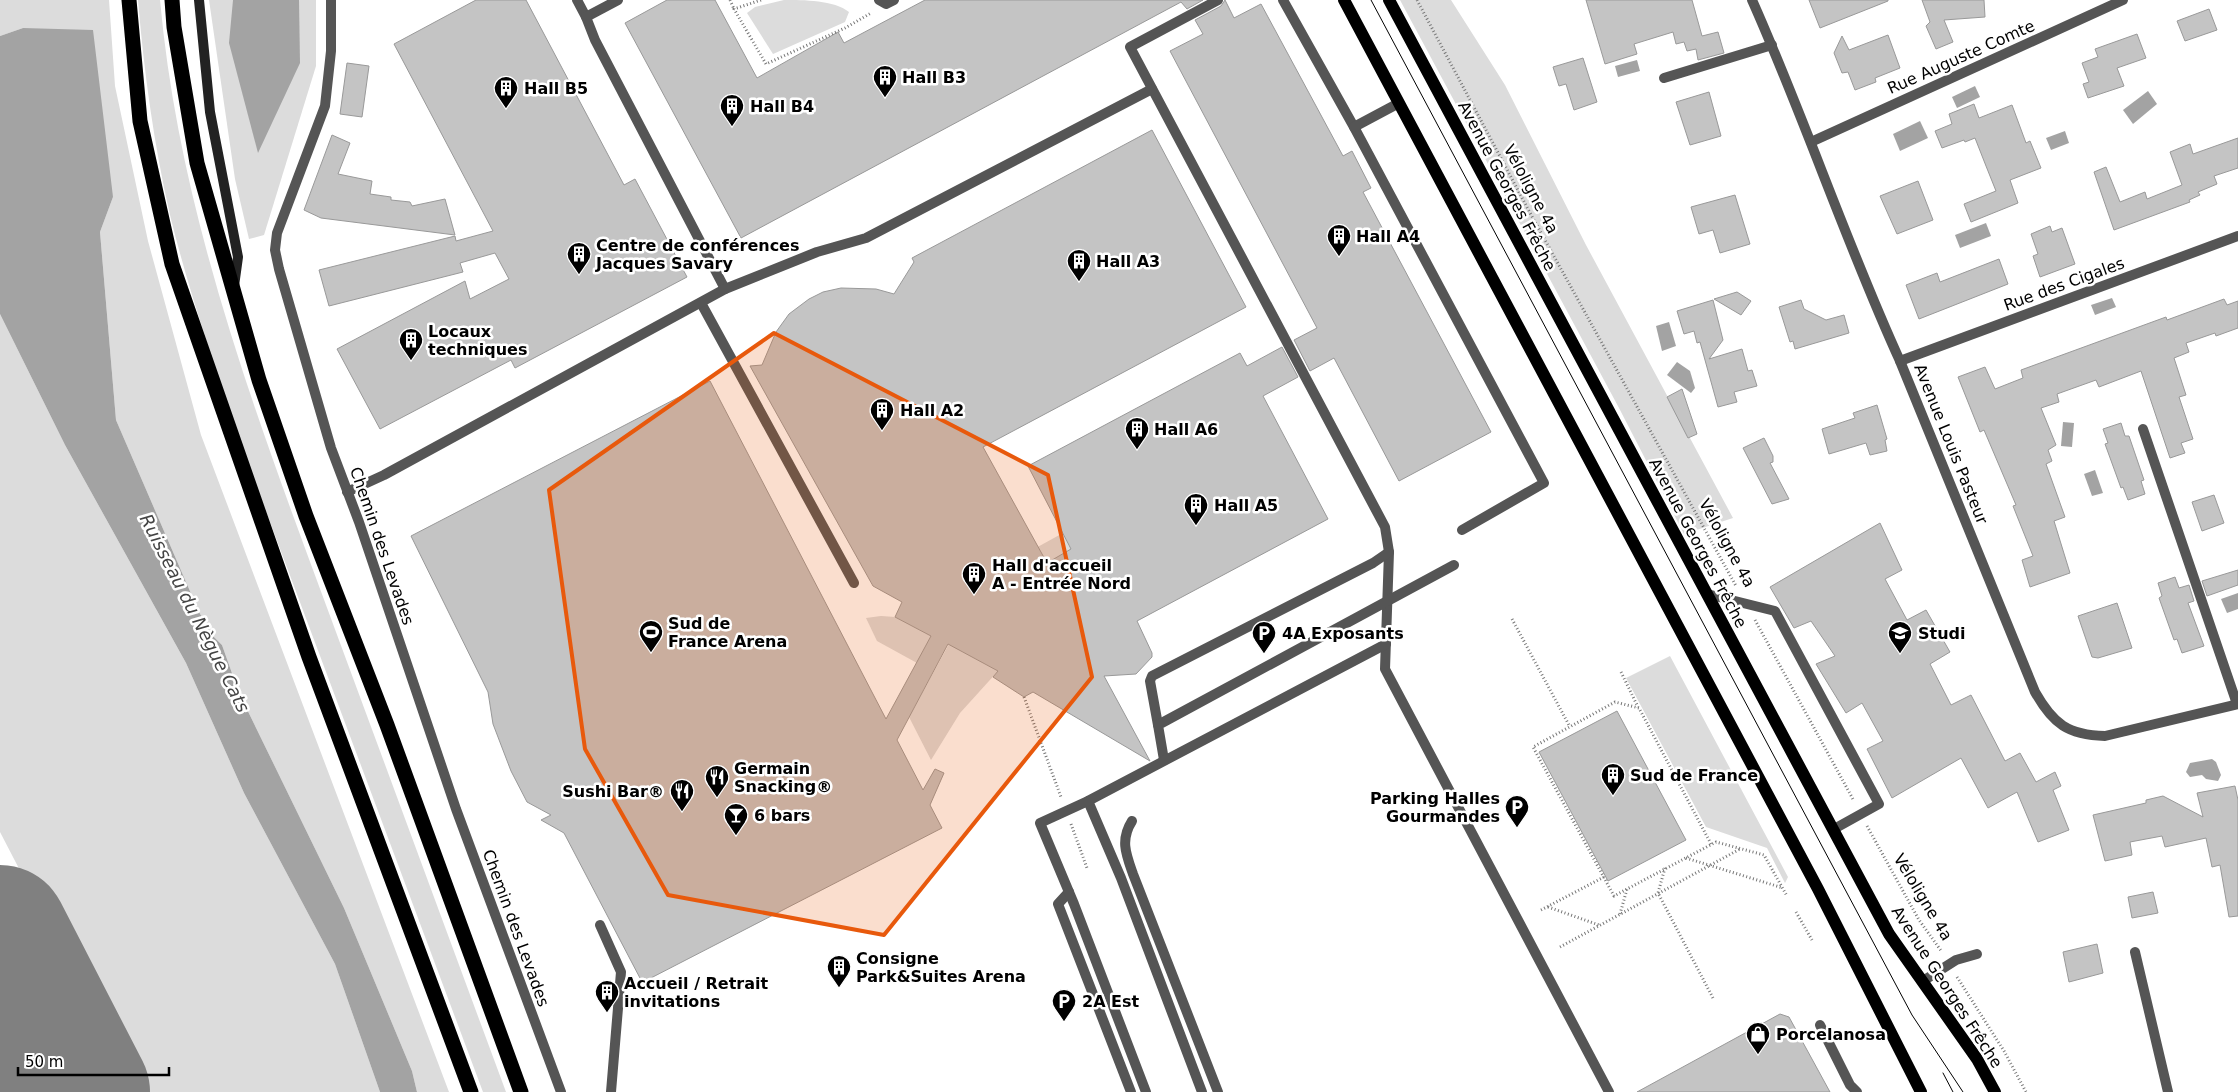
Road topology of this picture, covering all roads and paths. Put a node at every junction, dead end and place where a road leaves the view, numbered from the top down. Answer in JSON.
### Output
{"nodes":[{"id":1,"x":128,"y":0,"type":"edge"},
{"id":2,"x":172,"y":0,"type":"edge"},
{"id":3,"x":199,"y":0,"type":"edge"},
{"id":4,"x":331,"y":0,"type":"edge"},
{"id":5,"x":577,"y":0,"type":"edge"},
{"id":6,"x":618,"y":0,"type":"edge"},
{"id":7,"x":730,"y":0,"type":"edge"},
{"id":8,"x":761,"y":0,"type":"edge"},
{"id":9,"x":1218,"y":0,"type":"edge"},
{"id":10,"x":1283,"y":0,"type":"edge"},
{"id":11,"x":1344,"y":0,"type":"edge"},
{"id":12,"x":1389,"y":0,"type":"edge"},
{"id":13,"x":1416,"y":0,"type":"edge"},
{"id":14,"x":1752,"y":0,"type":"edge"},
{"id":15,"x":2124,"y":0,"type":"edge"},
{"id":16,"x":887,"y":1,"type":"edge"},
{"id":17,"x":734,"y":10,"type":"junction"},
{"id":18,"x":586,"y":17,"type":"junction"},
{"id":19,"x":1772,"y":45,"type":"junction"},
{"id":20,"x":1664,"y":78,"type":"dead end"},
{"id":21,"x":1152,"y":89,"type":"junction"},
{"id":22,"x":1399,"y":103,"type":"junction"},
{"id":23,"x":1354,"y":127,"type":"junction"},
{"id":24,"x":1811,"y":142,"type":"junction"},
{"id":25,"x":2238,"y":236,"type":"edge"},
{"id":26,"x":725,"y":289,"type":"junction"},
{"id":27,"x":233,"y":295,"type":"junction"},
{"id":28,"x":701,"y":303,"type":"junction"},
{"id":29,"x":1900,"y":361,"type":"junction"},
{"id":30,"x":2142,"y":429,"type":"dead end"},
{"id":31,"x":347,"y":492,"type":"junction"},
{"id":32,"x":1462,"y":530,"type":"dead end"},
{"id":33,"x":1389,"y":552,"type":"junction"},
{"id":34,"x":1454,"y":565,"type":"dead end"},
{"id":35,"x":854,"y":583,"type":"dead end"},
{"id":36,"x":1707,"y":594,"type":"junction"},
{"id":37,"x":1388,"y":599,"type":"junction"},
{"id":38,"x":1746,"y":604,"type":"junction"},
{"id":39,"x":1512,"y":619,"type":"dead end"},
{"id":40,"x":1386,"y":644,"type":"junction"},
{"id":41,"x":1620,"y":672,"type":"dead end"},
{"id":42,"x":1024,"y":697,"type":"dead end"},
{"id":43,"x":2237,"y":704,"type":"edge"},
{"id":44,"x":1639,"y":708,"type":"junction"},
{"id":45,"x":1158,"y":725,"type":"junction"},
{"id":46,"x":1570,"y":727,"type":"junction"},
{"id":47,"x":1164,"y":760,"type":"junction"},
{"id":48,"x":1088,"y":801,"type":"junction"},
{"id":49,"x":1066,"y":811,"type":"junction"},
{"id":50,"x":1861,"y":814,"type":"junction"},
{"id":51,"x":1132,"y":821,"type":"dead end"},
{"id":52,"x":1834,"y":829,"type":"junction"},
{"id":53,"x":1711,"y":844,"type":"junction"},
{"id":54,"x":1740,"y":848,"type":"junction"},
{"id":55,"x":1686,"y":858,"type":"junction"},
{"id":56,"x":1710,"y":865,"type":"junction"},
{"id":57,"x":1087,"y":868,"type":"dead end"},
{"id":58,"x":1665,"y":868,"type":"junction"},
{"id":59,"x":1604,"y":878,"type":"junction"},
{"id":60,"x":1627,"y":888,"type":"junction"},
{"id":61,"x":1783,"y":888,"type":"junction"},
{"id":62,"x":1069,"y":892,"type":"junction"},
{"id":63,"x":1658,"y":893,"type":"junction"},
{"id":64,"x":1788,"y":896,"type":"dead end"},
{"id":65,"x":1548,"y":907,"type":"junction"},
{"id":66,"x":1541,"y":910,"type":"dead end"},
{"id":67,"x":1796,"y":912,"type":"dead end"},
{"id":68,"x":1619,"y":914,"type":"junction"},
{"id":69,"x":600,"y":925,"type":"dead end"},
{"id":70,"x":1600,"y":925,"type":"junction"},
{"id":71,"x":1812,"y":940,"type":"dead end"},
{"id":72,"x":1560,"y":947,"type":"dead end"},
{"id":73,"x":2135,"y":952,"type":"dead end"},
{"id":74,"x":1977,"y":954,"type":"dead end"},
{"id":75,"x":1950,"y":964,"type":"junction"},
{"id":76,"x":1923,"y":981,"type":"junction"},
{"id":77,"x":1714,"y":1000,"type":"dead end"},
{"id":78,"x":1820,"y":1025,"type":"dead end"},
{"id":79,"x":471,"y":1092,"type":"edge"},
{"id":80,"x":522,"y":1092,"type":"edge"},
{"id":81,"x":561,"y":1092,"type":"edge"},
{"id":82,"x":611,"y":1092,"type":"edge"},
{"id":83,"x":1131,"y":1092,"type":"edge"},
{"id":84,"x":1146,"y":1092,"type":"edge"},
{"id":85,"x":1202,"y":1092,"type":"edge"},
{"id":86,"x":1218,"y":1092,"type":"edge"},
{"id":87,"x":1609,"y":1092,"type":"edge"},
{"id":88,"x":1857,"y":1092,"type":"edge"},
{"id":89,"x":1920,"y":1092,"type":"edge"},
{"id":90,"x":1995,"y":1092,"type":"edge"},
{"id":91,"x":2026,"y":1092,"type":"edge"},
{"id":92,"x":2168,"y":1092,"type":"edge"}],
"edges":[{"from":1,"to":79,"type":"highway"},
{"from":2,"to":27,"type":"highway"},
{"from":3,"to":27,"type":"street"},
{"from":4,"to":31,"type":"street","name":"Chemin des Levades"},
{"from":5,"to":18,"type":"street"},
{"from":6,"to":18,"type":"street"},
{"from":7,"to":17,"type":"path"},
{"from":8,"to":17,"type":"path"},
{"from":9,"to":21,"type":"street"},
{"from":10,"to":23,"type":"street"},
{"from":11,"to":22,"type":"main road"},
{"from":12,"to":36,"type":"main road","name":"Avenue Georges Frêche"},
{"from":13,"to":38,"type":"path","name":"Véloligne 4a"},
{"from":14,"to":19,"type":"street","name":"Avenue Louis Pasteur"},
{"from":15,"to":24,"type":"street","name":"Rue Auguste Comte"},
{"from":16,"to":17,"type":"path"},
{"from":18,"to":26,"type":"street"},
{"from":19,"to":20,"type":"street"},
{"from":19,"to":24,"type":"street","name":"Avenue Louis Pasteur"},
{"from":21,"to":26,"type":"street"},
{"from":21,"to":33,"type":"street"},
{"from":22,"to":23,"type":"street"},
{"from":22,"to":89,"type":"main road"},
{"from":23,"to":32,"type":"street"},
{"from":24,"to":29,"type":"street","name":"Avenue Louis Pasteur"},
{"from":25,"to":29,"type":"street","name":"Rue des Cigales"},
{"from":26,"to":28,"type":"street"},
{"from":27,"to":80,"type":"highway"},
{"from":28,"to":31,"type":"street"},
{"from":28,"to":35,"type":"street"},
{"from":29,"to":43,"type":"street","name":"Avenue Louis Pasteur"},
{"from":30,"to":43,"type":"street"},
{"from":31,"to":81,"type":"street","name":"Chemin des Levades"},
{"from":33,"to":37,"type":"street"},
{"from":33,"to":45,"type":"street"},
{"from":34,"to":37,"type":"street"},
{"from":36,"to":38,"type":"street"},
{"from":36,"to":52,"type":"main road","name":"Avenue Georges Frêche"},
{"from":37,"to":40,"type":"street"},
{"from":37,"to":45,"type":"street"},
{"from":38,"to":50,"type":"path","name":"Véloligne 4a"},
{"from":38,"to":50,"type":"street"},
{"from":39,"to":46,"type":"path"},
{"from":40,"to":47,"type":"street"},
{"from":40,"to":87,"type":"street"},
{"from":41,"to":44,"type":"path"},
{"from":42,"to":49,"type":"path"},
{"from":44,"to":46,"type":"path"},
{"from":44,"to":53,"type":"path"},
{"from":45,"to":47,"type":"street"},
{"from":46,"to":59,"type":"path"},
{"from":47,"to":48,"type":"street"},
{"from":48,"to":49,"type":"street"},
{"from":48,"to":85,"type":"street"},
{"from":49,"to":57,"type":"path"},
{"from":49,"to":62,"type":"street"},
{"from":50,"to":52,"type":"street"},
{"from":50,"to":75,"type":"path","name":"Véloligne 4a"},
{"from":51,"to":86,"type":"street"},
{"from":52,"to":76,"type":"main road","name":"Avenue Georges Frêche"},
{"from":53,"to":54,"type":"path"},
{"from":53,"to":55,"type":"path"},
{"from":54,"to":56,"type":"path"},
{"from":54,"to":61,"type":"path"},
{"from":55,"to":56,"type":"path"},
{"from":55,"to":58,"type":"path"},
{"from":56,"to":61,"type":"path"},
{"from":56,"to":63,"type":"path"},
{"from":58,"to":60,"type":"path"},
{"from":58,"to":63,"type":"path"},
{"from":59,"to":60,"type":"path"},
{"from":59,"to":65,"type":"path"},
{"from":60,"to":68,"type":"path"},
{"from":61,"to":64,"type":"path"},
{"from":62,"to":83,"type":"street"},
{"from":62,"to":84,"type":"street"},
{"from":63,"to":68,"type":"path"},
{"from":63,"to":77,"type":"path"},
{"from":65,"to":66,"type":"path"},
{"from":65,"to":70,"type":"path"},
{"from":67,"to":71,"type":"path"},
{"from":68,"to":70,"type":"path"},
{"from":69,"to":82,"type":"street"},
{"from":70,"to":72,"type":"path"},
{"from":73,"to":92,"type":"street"},
{"from":74,"to":75,"type":"street"},
{"from":75,"to":76,"type":"street"},
{"from":75,"to":91,"type":"path","name":"Véloligne 4a"},
{"from":76,"to":90,"type":"main road","name":"Avenue Georges Frêche"},
{"from":78,"to":88,"type":"street"}]}
